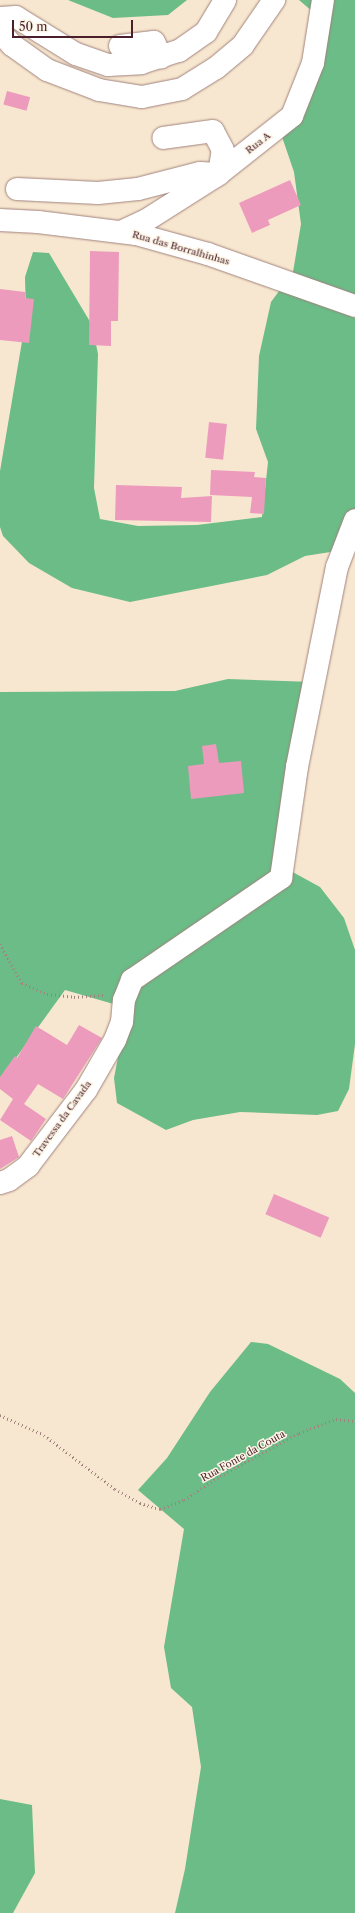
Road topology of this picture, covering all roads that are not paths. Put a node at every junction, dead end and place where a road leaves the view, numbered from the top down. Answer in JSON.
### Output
{"nodes":[{"id":1,"x":225,"y":0,"type":"edge"},
{"id":2,"x":274,"y":0,"type":"edge"},
{"id":3,"x":323,"y":0,"type":"edge"},
{"id":4,"x":0,"y":18,"type":"edge"},
{"id":5,"x":0,"y":32,"type":"edge"},
{"id":6,"x":120,"y":46,"type":"dead end"},
{"id":7,"x":161,"y":57,"type":"junction"},
{"id":8,"x":163,"y":138,"type":"dead end"},
{"id":9,"x":219,"y":174,"type":"junction"},
{"id":10,"x":17,"y":189,"type":"dead end"},
{"id":11,"x":0,"y":220,"type":"edge"},
{"id":12,"x":120,"y":232,"type":"junction"},
{"id":13,"x":355,"y":306,"type":"edge"},
{"id":14,"x":355,"y":520,"type":"edge"},
{"id":15,"x":0,"y":1184,"type":"edge"}],
"edges":[{"from":1,"to":7,"type":"street"},
{"from":2,"to":5,"type":"street"},
{"from":3,"to":9,"type":"street","name":"Rua A"},
{"from":4,"to":7,"type":"street"},
{"from":6,"to":7,"type":"street"},
{"from":8,"to":9,"type":"street"},
{"from":9,"to":10,"type":"street"},
{"from":9,"to":12,"type":"street","name":"Rua A"},
{"from":11,"to":12,"type":"street","name":"Rua das Borralhinhas"},
{"from":12,"to":13,"type":"street","name":"Rua das Borralhinhas"},
{"from":14,"to":15,"type":"street","name":"Travessa da Cavada"}]}
